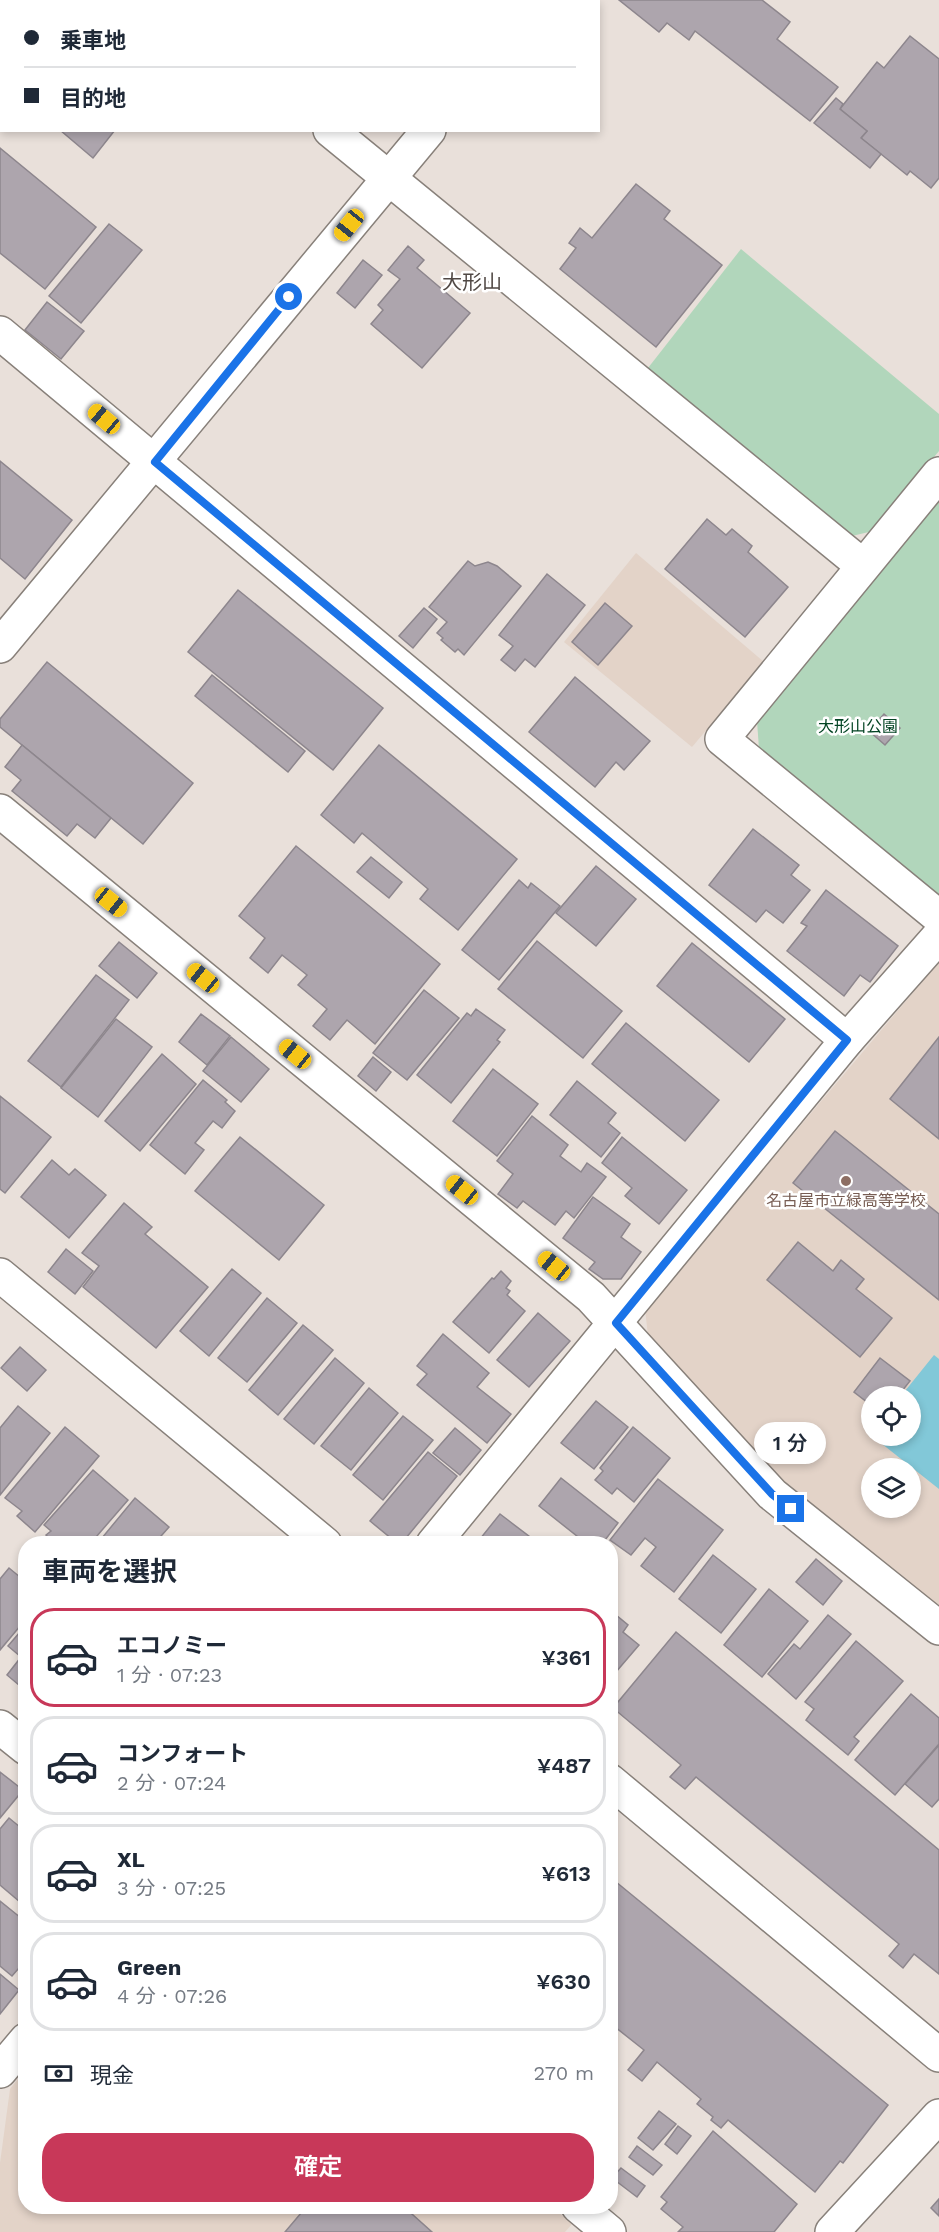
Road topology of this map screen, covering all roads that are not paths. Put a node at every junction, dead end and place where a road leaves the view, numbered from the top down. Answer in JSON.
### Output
{"nodes":[{"id":1,"x":332,"y":132,"type":"edge"},
{"id":2,"x":427,"y":132,"type":"edge"},
{"id":3,"x":388,"y":179,"type":"junction"},
{"id":4,"x":0,"y":333,"type":"edge"},
{"id":5,"x":155,"y":462,"type":"junction"},
{"id":6,"x":939,"y":474,"type":"edge"},
{"id":7,"x":863,"y":566,"type":"junction"},
{"id":8,"x":0,"y":646,"type":"edge"},
{"id":9,"x":0,"y":811,"type":"edge"},
{"id":10,"x":939,"y":917,"type":"edge"},
{"id":11,"x":939,"y":936,"type":"edge"},
{"id":12,"x":847,"y":1040,"type":"junction"},
{"id":13,"x":0,"y":1275,"type":"edge"},
{"id":14,"x":616,"y":1323,"type":"junction"},
{"id":15,"x":316,"y":1536,"type":"edge"},
{"id":16,"x":440,"y":1536,"type":"edge"},
{"id":17,"x":939,"y":1628,"type":"edge"},
{"id":18,"x":0,"y":1727,"type":"edge"},
{"id":19,"x":18,"y":1742,"type":"edge"},
{"id":20,"x":618,"y":1788,"type":"edge"},
{"id":21,"x":18,"y":2050,"type":"edge"},
{"id":22,"x":939,"y":2055,"type":"edge"},
{"id":23,"x":0,"y":2071,"type":"edge"},
{"id":24,"x":939,"y":2116,"type":"edge"},
{"id":25,"x":588,"y":2214,"type":"edge"},
{"id":26,"x":609,"y":2232,"type":"edge"},
{"id":27,"x":832,"y":2232,"type":"edge"}],
"edges":[{"from":1,"to":3,"type":"street"},
{"from":2,"to":3,"type":"street"},
{"from":3,"to":5,"type":"street"},
{"from":3,"to":7,"type":"street"},
{"from":4,"to":5,"type":"street"},
{"from":5,"to":8,"type":"street"},
{"from":5,"to":12,"type":"street"},
{"from":6,"to":7,"type":"street"},
{"from":7,"to":10,"type":"street"},
{"from":9,"to":14,"type":"street"},
{"from":11,"to":12,"type":"street"},
{"from":12,"to":14,"type":"street"},
{"from":13,"to":15,"type":"street"},
{"from":14,"to":16,"type":"street"},
{"from":14,"to":17,"type":"street"},
{"from":18,"to":19,"type":"street"},
{"from":20,"to":22,"type":"street"},
{"from":21,"to":23,"type":"street"},
{"from":24,"to":27,"type":"street"},
{"from":25,"to":26,"type":"street"}]}
